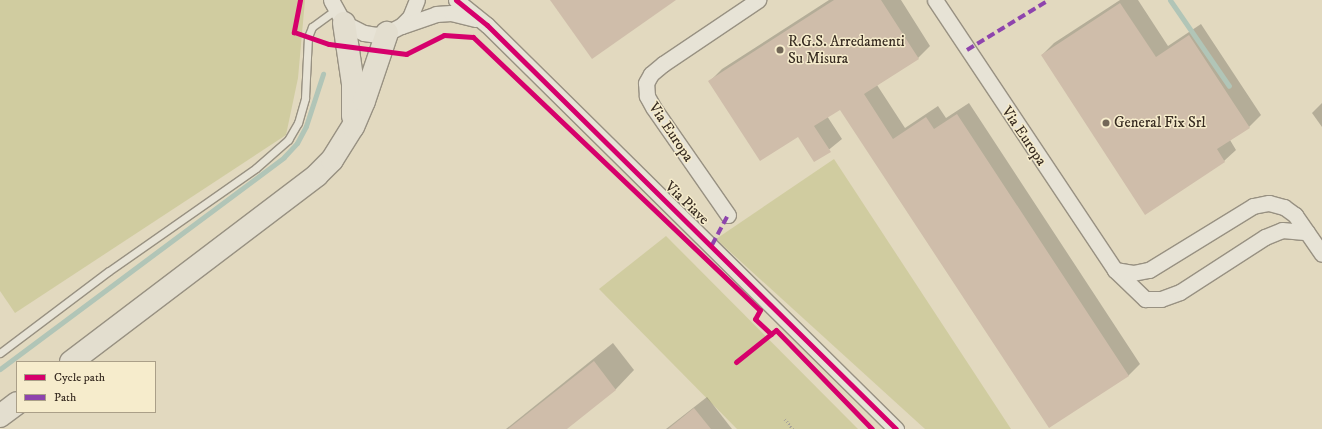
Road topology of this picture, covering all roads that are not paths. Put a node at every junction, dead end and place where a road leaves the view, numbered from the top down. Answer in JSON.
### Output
{"nodes":[{"id":1,"x":418,"y":0,"type":"edge"},
{"id":2,"x":456,"y":0,"type":"edge"},
{"id":3,"x":758,"y":0,"type":"edge"},
{"id":4,"x":935,"y":0,"type":"edge"},
{"id":5,"x":337,"y":11,"type":"edge"},
{"id":6,"x":487,"y":25,"type":"junction"},
{"id":7,"x":394,"y":30,"type":"junction"},
{"id":8,"x":353,"y":128,"type":"junction"},
{"id":9,"x":728,"y":215,"type":"dead end"},
{"id":10,"x":1307,"y":232,"type":"junction"},
{"id":11,"x":1322,"y":254,"type":"edge"},
{"id":12,"x":1115,"y":270,"type":"junction"},
{"id":13,"x":0,"y":353,"type":"edge"},
{"id":14,"x":72,"y":361,"type":"edge"},
{"id":15,"x":16,"y":405,"type":"edge"},
{"id":16,"x":0,"y":416,"type":"edge"},
{"id":17,"x":896,"y":429,"type":"edge"}],
"edges":[{"from":1,"to":7,"type":"street"},
{"from":2,"to":6,"type":"street","name":"Via Piave"},
{"from":3,"to":9,"type":"street","name":"Via Europa"},
{"from":4,"to":12,"type":"street","name":"Via Europa"},
{"from":5,"to":7,"type":"street","name":"Via Piave"},
{"from":5,"to":8,"type":"highway"},
{"from":5,"to":13,"type":"lane"},
{"from":6,"to":7,"type":"street","name":"Via Piave"},
{"from":6,"to":17,"type":"street","name":"Via Piave"},
{"from":7,"to":8,"type":"highway"},
{"from":8,"to":14,"type":"highway"},
{"from":10,"to":11,"type":"street"},
{"from":10,"to":12,"type":"street","name":"Via Europa"},
{"from":10,"to":12,"type":"street"},
{"from":15,"to":16,"type":"highway"}]}
